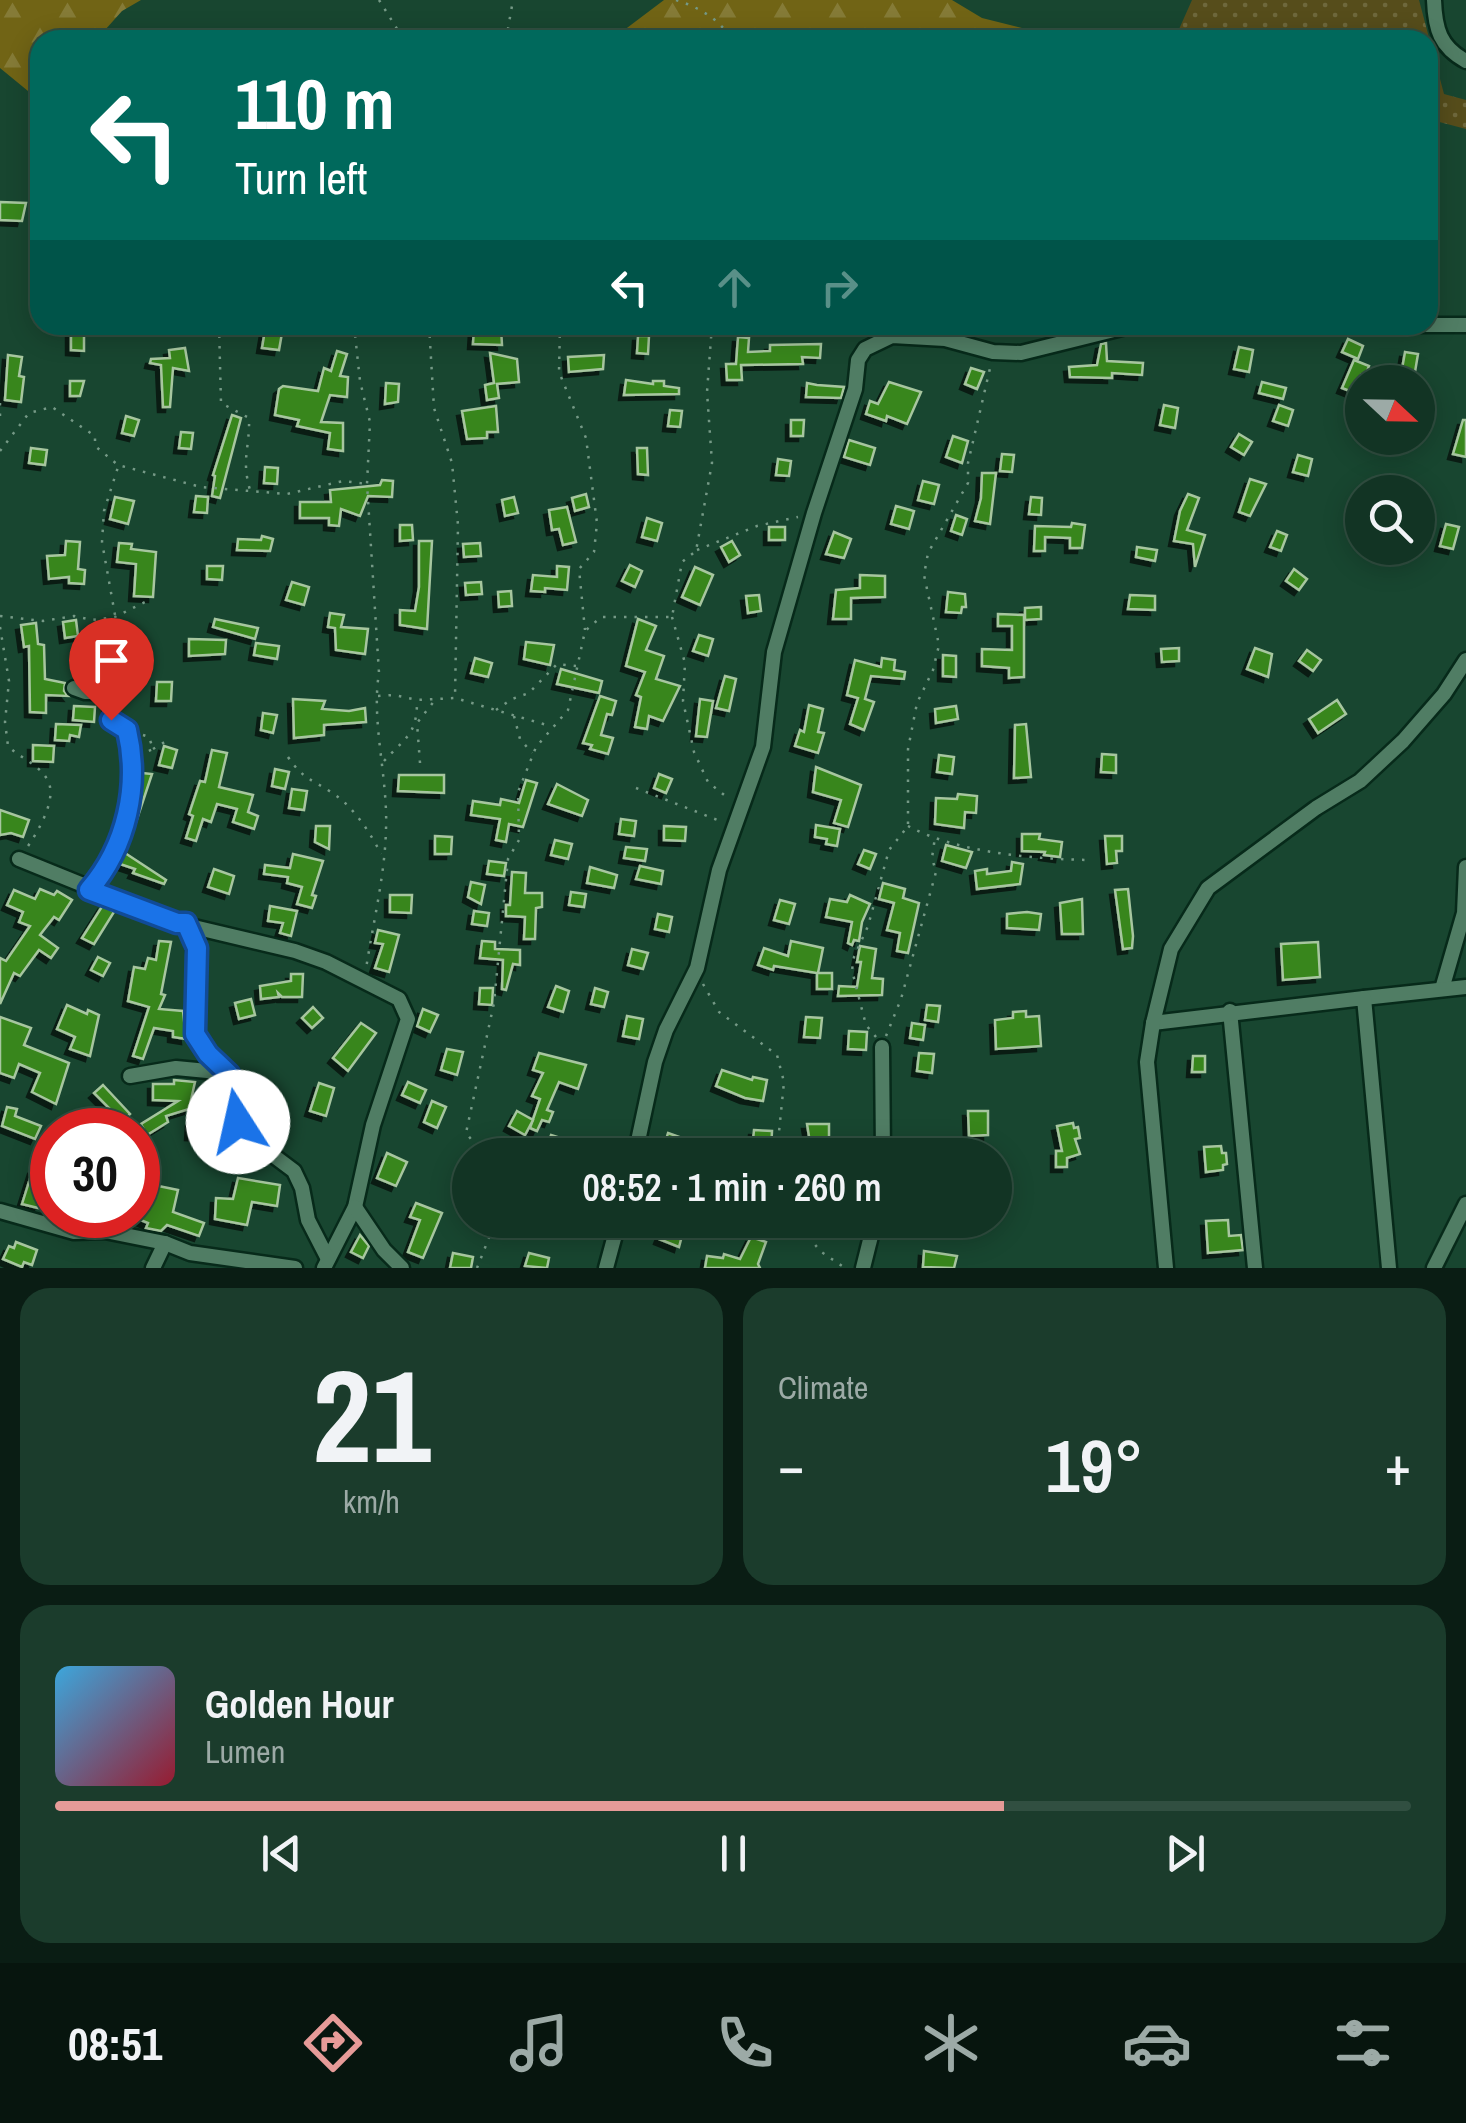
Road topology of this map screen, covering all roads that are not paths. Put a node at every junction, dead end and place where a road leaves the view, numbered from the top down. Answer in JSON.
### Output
{"nodes":[{"id":1,"x":1434,"y":0,"type":"edge"},
{"id":2,"x":1466,"y":61,"type":"edge"},
{"id":3,"x":1438,"y":325,"type":"edge"},
{"id":4,"x":1466,"y":325,"type":"edge"},
{"id":5,"x":1094,"y":335,"type":"edge"},
{"id":6,"x":1466,"y":660,"type":"edge"},
{"id":7,"x":74,"y":688,"type":"dead end"},
{"id":8,"x":18,"y":859,"type":"road end"},
{"id":9,"x":1466,"y":867,"type":"edge"},
{"id":10,"x":89,"y":890,"type":"junction"},
{"id":11,"x":186,"y":923,"type":"junction"},
{"id":12,"x":1466,"y":986,"type":"edge"},
{"id":13,"x":1442,"y":989,"type":"junction"},
{"id":14,"x":1364,"y":998,"type":"junction"},
{"id":15,"x":1230,"y":1011,"type":"junction"},
{"id":16,"x":1153,"y":1022,"type":"junction"},
{"id":17,"x":882,"y":1047,"type":"road end"},
{"id":18,"x":229,"y":1074,"type":"junction"},
{"id":19,"x":130,"y":1076,"type":"dead end"},
{"id":20,"x":639,"y":1138,"type":"edge"},
{"id":21,"x":883,"y":1138,"type":"edge"},
{"id":22,"x":1466,"y":1204,"type":"edge"},
{"id":23,"x":355,"y":1207,"type":"junction"},
{"id":24,"x":0,"y":1210,"type":"edge"},
{"id":25,"x":614,"y":1238,"type":"edge"},
{"id":26,"x":870,"y":1238,"type":"edge"},
{"id":27,"x":165,"y":1244,"type":"junction"},
{"id":28,"x":326,"y":1263,"type":"edge"},
{"id":29,"x":153,"y":1268,"type":"edge"},
{"id":30,"x":295,"y":1268,"type":"edge"},
{"id":31,"x":402,"y":1268,"type":"edge"},
{"id":32,"x":606,"y":1268,"type":"edge"},
{"id":33,"x":862,"y":1268,"type":"edge"},
{"id":34,"x":1166,"y":1268,"type":"edge"},
{"id":35,"x":1255,"y":1268,"type":"edge"},
{"id":36,"x":1390,"y":1268,"type":"edge"},
{"id":37,"x":1434,"y":1268,"type":"edge"}],
"edges":[{"from":1,"to":2,"type":"street"},
{"from":3,"to":4,"type":"street"},
{"from":5,"to":20,"type":"street"},
{"from":6,"to":16,"type":"street"},
{"from":7,"to":10,"type":"street"},
{"from":8,"to":10,"type":"street"},
{"from":9,"to":13,"type":"street"},
{"from":10,"to":11,"type":"street"},
{"from":11,"to":18,"type":"street"},
{"from":11,"to":23,"type":"street"},
{"from":12,"to":13,"type":"street"},
{"from":13,"to":14,"type":"street"},
{"from":14,"to":15,"type":"street"},
{"from":14,"to":36,"type":"street"},
{"from":15,"to":16,"type":"street"},
{"from":15,"to":35,"type":"street"},
{"from":16,"to":34,"type":"street"},
{"from":17,"to":21,"type":"street"},
{"from":18,"to":19,"type":"street"},
{"from":18,"to":28,"type":"street"},
{"from":22,"to":37,"type":"street"},
{"from":23,"to":28,"type":"street"},
{"from":23,"to":31,"type":"street"},
{"from":24,"to":27,"type":"street"},
{"from":25,"to":32,"type":"street"},
{"from":26,"to":33,"type":"street"},
{"from":27,"to":29,"type":"street"},
{"from":27,"to":30,"type":"street"}]}
